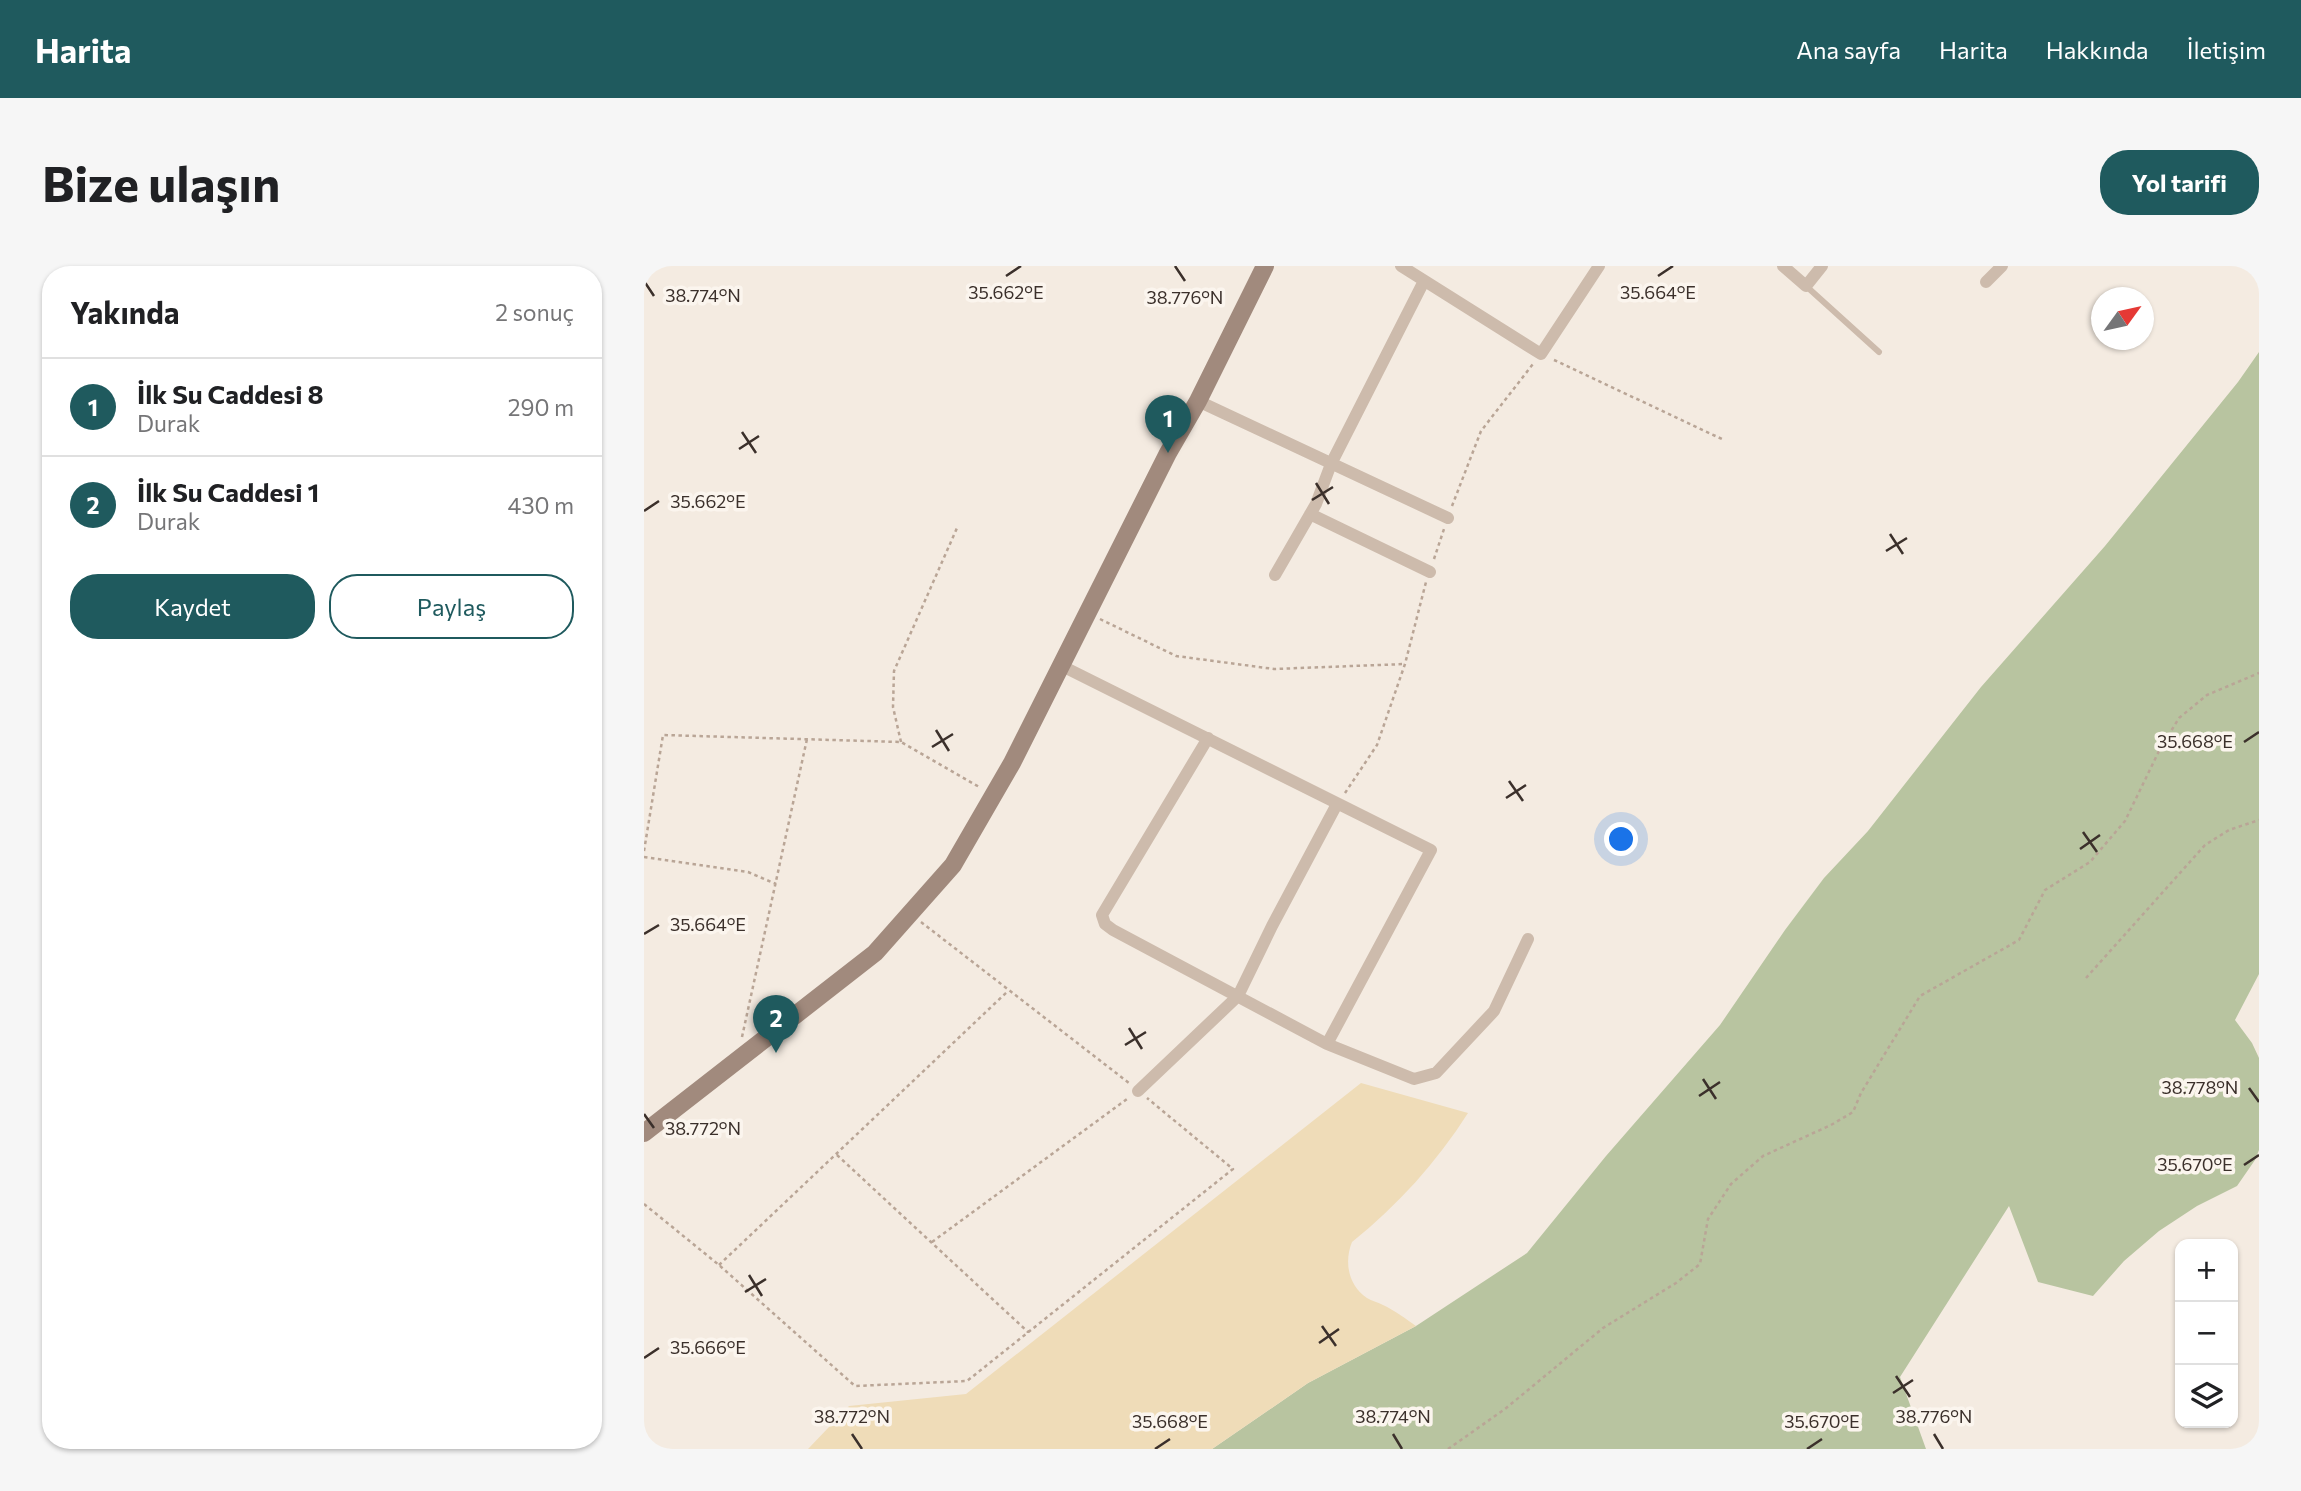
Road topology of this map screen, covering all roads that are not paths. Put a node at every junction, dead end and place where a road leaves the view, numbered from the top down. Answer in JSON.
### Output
{"nodes":[{"id":1,"x":1265,"y":266,"type":"edge"},
{"id":2,"x":1401,"y":266,"type":"edge"},
{"id":3,"x":1600,"y":266,"type":"edge"},
{"id":4,"x":1783,"y":266,"type":"edge"},
{"id":5,"x":1822,"y":266,"type":"edge"},
{"id":6,"x":2002,"y":266,"type":"edge"},
{"id":7,"x":1424,"y":281,"type":"junction"},
{"id":8,"x":1986,"y":282,"type":"dead end"},
{"id":9,"x":1806,"y":286,"type":"junction"},
{"id":10,"x":1879,"y":352,"type":"dead end"},
{"id":11,"x":1198,"y":401,"type":"junction"},
{"id":12,"x":1331,"y":464,"type":"junction"},
{"id":13,"x":1310,"y":514,"type":"junction"},
{"id":14,"x":1448,"y":518,"type":"road end"},
{"id":15,"x":1430,"y":572,"type":"road end"},
{"id":16,"x":1275,"y":575,"type":"dead end"},
{"id":17,"x":1060,"y":665,"type":"junction"},
{"id":18,"x":1208,"y":738,"type":"junction"},
{"id":19,"x":1337,"y":804,"type":"junction"},
{"id":20,"x":1528,"y":939,"type":"dead end"},
{"id":21,"x":1238,"y":996,"type":"junction"},
{"id":22,"x":1328,"y":1044,"type":"junction"},
{"id":23,"x":1138,"y":1091,"type":"road end"},
{"id":24,"x":644,"y":1133,"type":"edge"}],
"edges":[{"from":1,"to":11,"type":"street"},
{"from":2,"to":7,"type":"street"},
{"from":3,"to":7,"type":"street"},
{"from":4,"to":9,"type":"street"},
{"from":5,"to":9,"type":"street"},
{"from":6,"to":8,"type":"street"},
{"from":7,"to":12,"type":"street"},
{"from":9,"to":10,"type":"lane"},
{"from":11,"to":12,"type":"street"},
{"from":11,"to":17,"type":"street"},
{"from":12,"to":13,"type":"street"},
{"from":12,"to":14,"type":"street"},
{"from":13,"to":15,"type":"street"},
{"from":13,"to":16,"type":"street"},
{"from":17,"to":18,"type":"street"},
{"from":17,"to":24,"type":"street"},
{"from":18,"to":19,"type":"street"},
{"from":18,"to":21,"type":"street"},
{"from":19,"to":21,"type":"street"},
{"from":19,"to":22,"type":"street"},
{"from":20,"to":22,"type":"street"},
{"from":21,"to":22,"type":"street"},
{"from":21,"to":23,"type":"street"}]}
